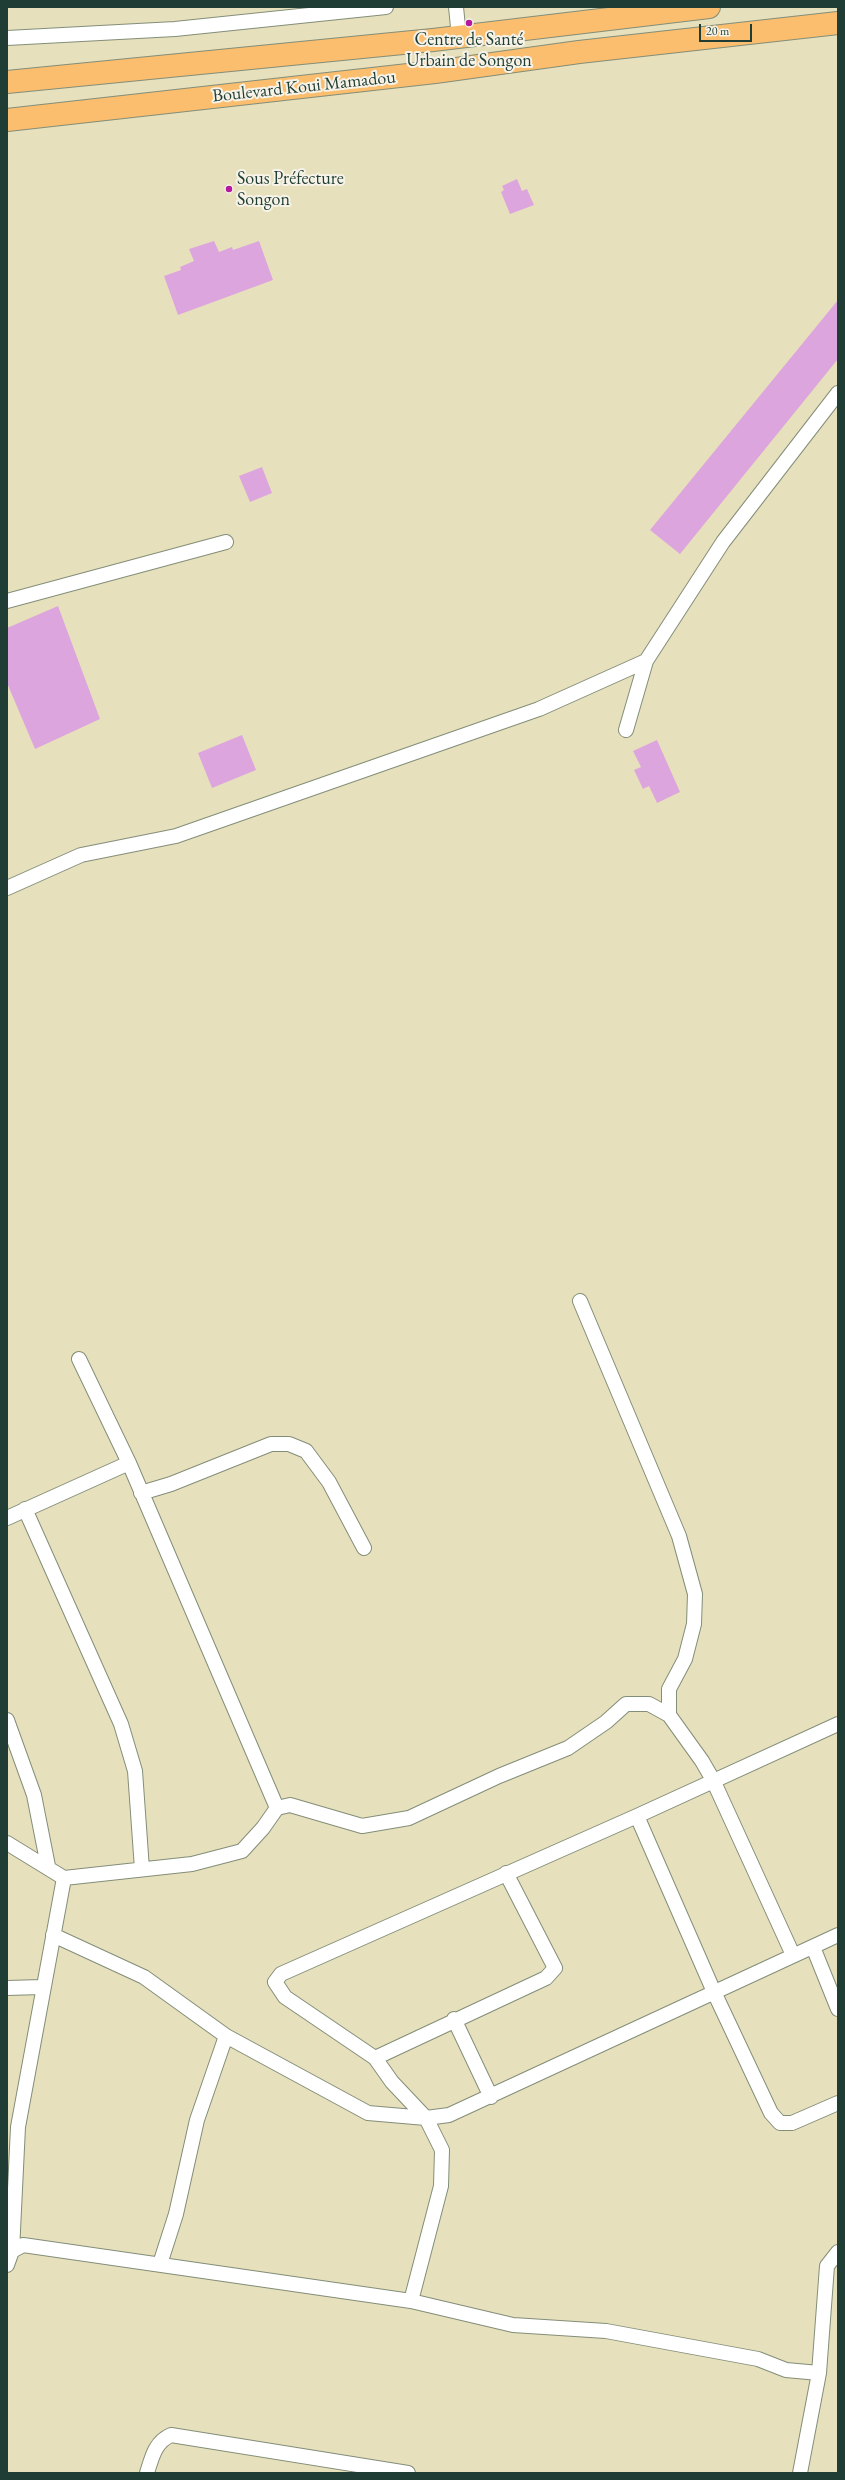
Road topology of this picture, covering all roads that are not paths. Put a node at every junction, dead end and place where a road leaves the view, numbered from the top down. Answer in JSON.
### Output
{"nodes":[{"id":1,"x":386,"y":7,"type":"edge"},
{"id":2,"x":456,"y":7,"type":"edge"},
{"id":3,"x":708,"y":7,"type":"edge"},
{"id":4,"x":838,"y":23,"type":"edge"},
{"id":5,"x":459,"y":37,"type":"junction"},
{"id":6,"x":7,"y":38,"type":"edge"},
{"id":7,"x":433,"y":40,"type":"junction"},
{"id":8,"x":435,"y":72,"type":"junction"},
{"id":9,"x":7,"y":82,"type":"edge"},
{"id":10,"x":7,"y":120,"type":"edge"},
{"id":11,"x":838,"y":393,"type":"edge"},
{"id":12,"x":226,"y":542,"type":"dead end"},
{"id":13,"x":7,"y":601,"type":"edge"},
{"id":14,"x":646,"y":661,"type":"junction"},
{"id":15,"x":626,"y":730,"type":"dead end"},
{"id":16,"x":7,"y":888,"type":"edge"},
{"id":17,"x":580,"y":1301,"type":"dead end"},
{"id":18,"x":79,"y":1359,"type":"dead end"},
{"id":19,"x":129,"y":1463,"type":"junction"},
{"id":20,"x":141,"y":1493,"type":"junction"},
{"id":21,"x":26,"y":1509,"type":"junction"},
{"id":22,"x":7,"y":1518,"type":"edge"},
{"id":23,"x":364,"y":1548,"type":"dead end"},
{"id":24,"x":669,"y":1715,"type":"junction"},
{"id":25,"x":7,"y":1720,"type":"edge"},
{"id":26,"x":838,"y":1724,"type":"edge"},
{"id":27,"x":713,"y":1780,"type":"junction"},
{"id":28,"x":277,"y":1808,"type":"junction"},
{"id":29,"x":637,"y":1816,"type":"junction"},
{"id":30,"x":7,"y":1843,"type":"edge"},
{"id":31,"x":48,"y":1866,"type":"junction"},
{"id":32,"x":142,"y":1869,"type":"junction"},
{"id":33,"x":506,"y":1873,"type":"junction"},
{"id":34,"x":64,"y":1878,"type":"junction"},
{"id":35,"x":53,"y":1935,"type":"junction"},
{"id":36,"x":838,"y":1935,"type":"edge"},
{"id":37,"x":813,"y":1947,"type":"junction"},
{"id":38,"x":793,"y":1955,"type":"junction"},
{"id":39,"x":42,"y":1987,"type":"junction"},
{"id":40,"x":7,"y":1988,"type":"edge"},
{"id":41,"x":714,"y":1992,"type":"junction"},
{"id":42,"x":838,"y":2009,"type":"edge"},
{"id":43,"x":454,"y":2019,"type":"junction"},
{"id":44,"x":226,"y":2036,"type":"junction"},
{"id":45,"x":375,"y":2058,"type":"junction"},
{"id":46,"x":491,"y":2097,"type":"junction"},
{"id":47,"x":838,"y":2103,"type":"edge"},
{"id":48,"x":426,"y":2118,"type":"junction"},
{"id":49,"x":838,"y":2252,"type":"edge"},
{"id":50,"x":9,"y":2258,"type":"edge"},
{"id":51,"x":160,"y":2264,"type":"junction"},
{"id":52,"x":411,"y":2301,"type":"junction"},
{"id":53,"x":819,"y":2373,"type":"junction"},
{"id":54,"x":147,"y":2473,"type":"edge"},
{"id":55,"x":408,"y":2473,"type":"edge"},
{"id":56,"x":800,"y":2473,"type":"edge"}],
"edges":[{"from":1,"to":6,"type":"street"},
{"from":2,"to":5,"type":"street"},
{"from":3,"to":5,"type":"main road","name":"Boulevard Koui Mamadou"},
{"from":4,"to":8,"type":"main road","name":"Boulevard Koui Mamadou"},
{"from":5,"to":7,"type":"main road","name":"Boulevard Koui Mamadou"},
{"from":7,"to":8,"type":"main road"},
{"from":7,"to":9,"type":"main road","name":"Boulevard Koui Mamadou"},
{"from":8,"to":10,"type":"main road","name":"Boulevard Koui Mamadou"},
{"from":11,"to":14,"type":"street"},
{"from":12,"to":13,"type":"street"},
{"from":14,"to":15,"type":"street"},
{"from":14,"to":16,"type":"street"},
{"from":17,"to":24,"type":"street"},
{"from":18,"to":19,"type":"street"},
{"from":19,"to":20,"type":"street"},
{"from":19,"to":21,"type":"street"},
{"from":20,"to":23,"type":"street"},
{"from":20,"to":28,"type":"street"},
{"from":21,"to":22,"type":"street"},
{"from":21,"to":32,"type":"street"},
{"from":24,"to":27,"type":"street"},
{"from":24,"to":28,"type":"street"},
{"from":25,"to":31,"type":"street"},
{"from":26,"to":27,"type":"street"},
{"from":27,"to":29,"type":"street"},
{"from":27,"to":38,"type":"street"},
{"from":28,"to":32,"type":"street"},
{"from":29,"to":33,"type":"street"},
{"from":29,"to":41,"type":"street"},
{"from":30,"to":31,"type":"street"},
{"from":31,"to":34,"type":"street"},
{"from":32,"to":34,"type":"street"},
{"from":33,"to":43,"type":"street"},
{"from":33,"to":45,"type":"street"},
{"from":34,"to":35,"type":"street"},
{"from":35,"to":39,"type":"street"},
{"from":35,"to":44,"type":"street"},
{"from":36,"to":37,"type":"street"},
{"from":37,"to":38,"type":"street"},
{"from":37,"to":42,"type":"street"},
{"from":38,"to":41,"type":"street"},
{"from":39,"to":40,"type":"street"},
{"from":39,"to":50,"type":"street"},
{"from":41,"to":46,"type":"street"},
{"from":41,"to":47,"type":"street"},
{"from":43,"to":45,"type":"street"},
{"from":43,"to":46,"type":"street"},
{"from":44,"to":48,"type":"street"},
{"from":44,"to":51,"type":"street"},
{"from":45,"to":48,"type":"street"},
{"from":46,"to":48,"type":"street"},
{"from":48,"to":52,"type":"street"},
{"from":49,"to":53,"type":"street"},
{"from":50,"to":51,"type":"street"},
{"from":51,"to":52,"type":"street"},
{"from":52,"to":53,"type":"street"},
{"from":53,"to":56,"type":"street"},
{"from":54,"to":55,"type":"street"}]}
